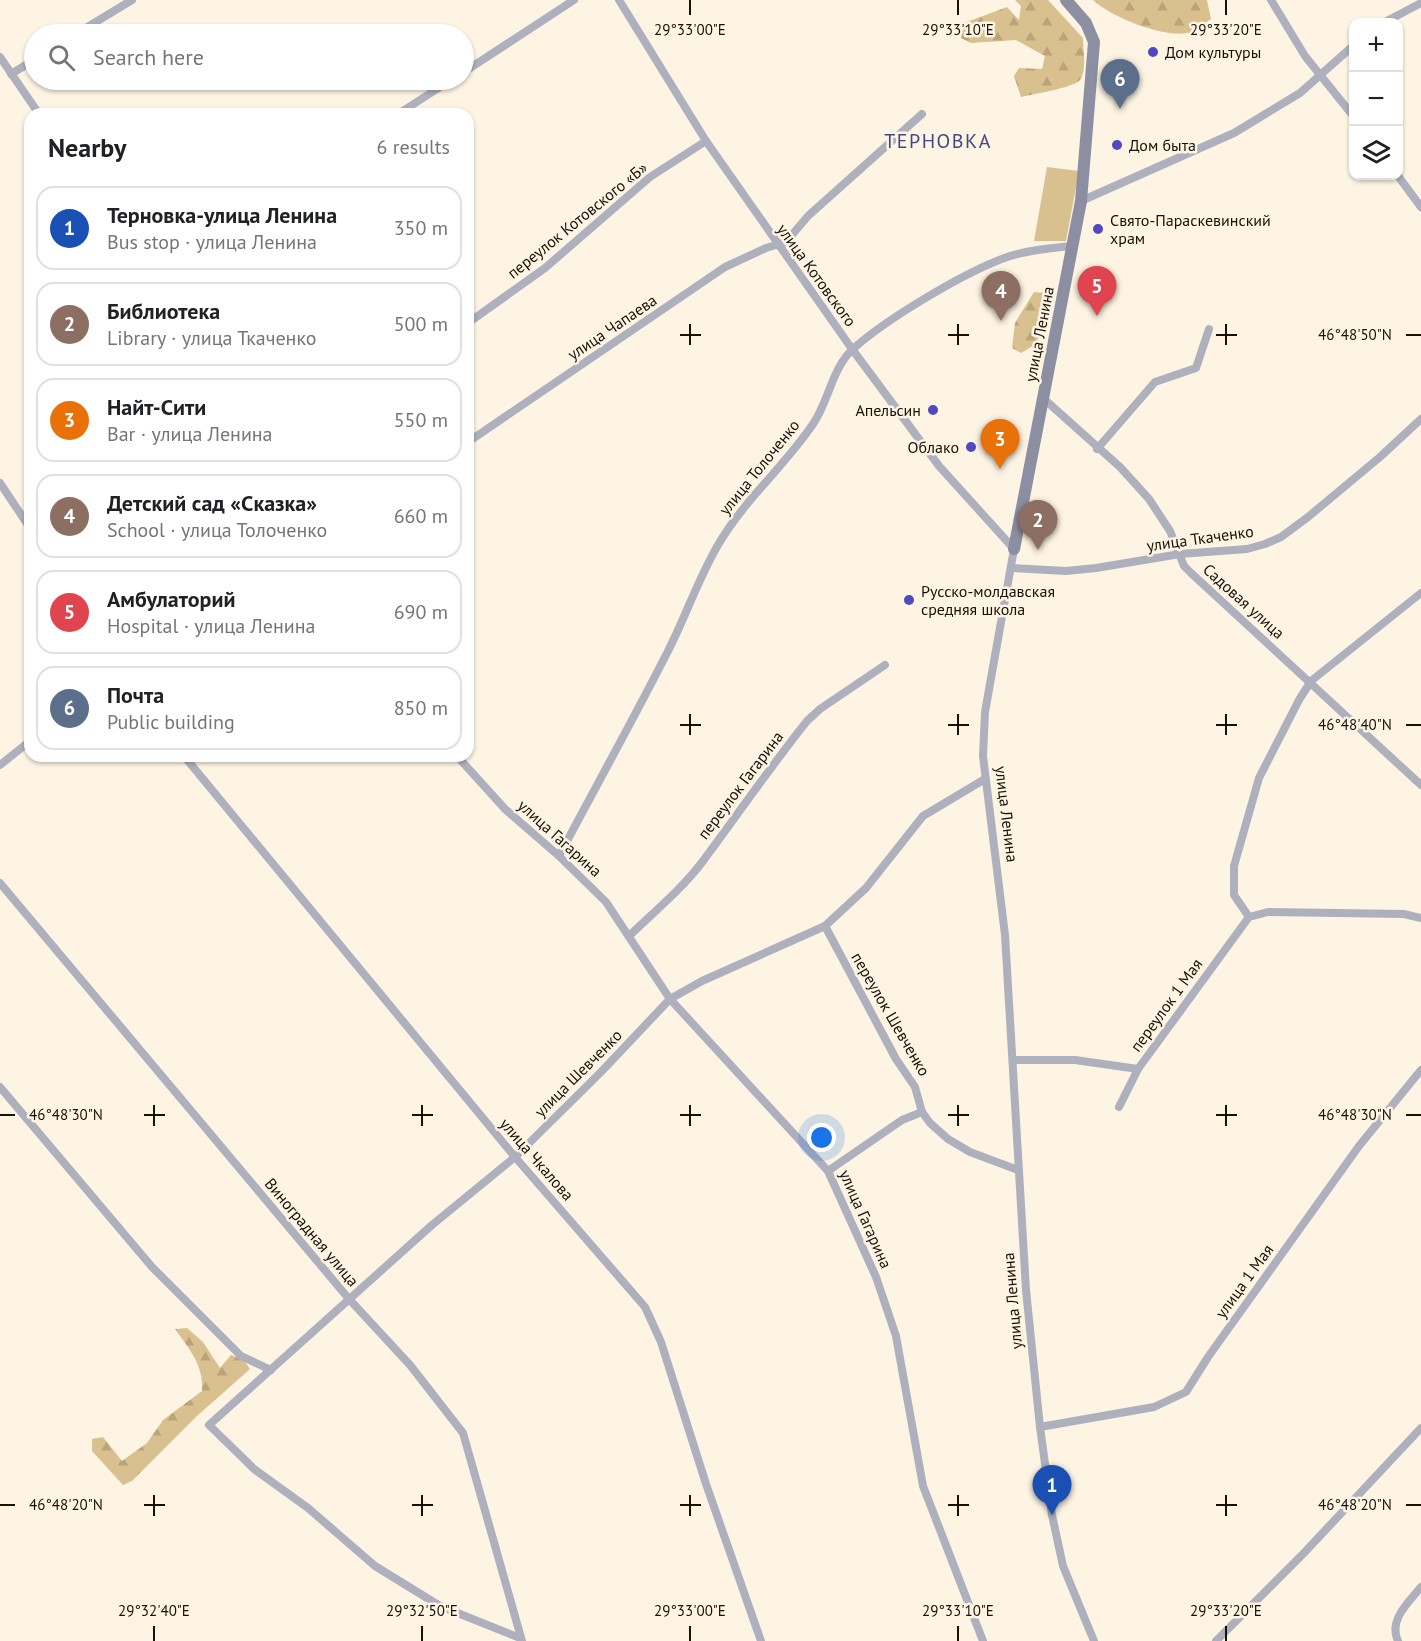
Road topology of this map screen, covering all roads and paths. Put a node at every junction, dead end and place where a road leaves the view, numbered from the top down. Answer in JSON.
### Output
{"nodes":[{"id":1,"x":132,"y":0,"type":"edge"},
{"id":2,"x":574,"y":0,"type":"edge"},
{"id":3,"x":619,"y":0,"type":"edge"},
{"id":4,"x":1066,"y":0,"type":"edge"},
{"id":5,"x":1271,"y":0,"type":"edge"},
{"id":6,"x":1421,"y":3,"type":"edge"},
{"id":7,"x":1393,"y":18,"type":"edge"},
{"id":8,"x":92,"y":24,"type":"edge"},
{"id":9,"x":1349,"y":49,"type":"edge"},
{"id":10,"x":0,"y":57,"type":"edge"},
{"id":11,"x":474,"y":65,"type":"edge"},
{"id":12,"x":24,"y":66,"type":"edge"},
{"id":13,"x":11,"y":74,"type":"junction"},
{"id":14,"x":1320,"y":75,"type":"junction"},
{"id":15,"x":435,"y":90,"type":"edge"},
{"id":16,"x":35,"y":108,"type":"edge"},
{"id":17,"x":407,"y":108,"type":"edge"},
{"id":18,"x":1349,"y":112,"type":"edge"},
{"id":19,"x":922,"y":114,"type":"dead end"},
{"id":20,"x":706,"y":141,"type":"junction"},
{"id":21,"x":1401,"y":180,"type":"edge"},
{"id":22,"x":1081,"y":201,"type":"junction"},
{"id":23,"x":1421,"y":207,"type":"edge"},
{"id":24,"x":778,"y":246,"type":"junction"},
{"id":25,"x":1072,"y":246,"type":"junction"},
{"id":26,"x":474,"y":319,"type":"edge"},
{"id":27,"x":1209,"y":329,"type":"dead end"},
{"id":28,"x":852,"y":350,"type":"junction"},
{"id":29,"x":1044,"y":399,"type":"junction"},
{"id":30,"x":1421,"y":419,"type":"edge"},
{"id":31,"x":474,"y":438,"type":"edge"},
{"id":32,"x":1097,"y":449,"type":"junction"},
{"id":33,"x":0,"y":483,"type":"edge"},
{"id":34,"x":24,"y":519,"type":"edge"},
{"id":35,"x":1014,"y":549,"type":"junction"},
{"id":36,"x":1180,"y":554,"type":"junction"},
{"id":37,"x":1012,"y":568,"type":"junction"},
{"id":38,"x":1421,"y":593,"type":"edge"},
{"id":39,"x":885,"y":664,"type":"dead end"},
{"id":40,"x":1311,"y":681,"type":"junction"},
{"id":41,"x":24,"y":746,"type":"edge"},
{"id":42,"x":189,"y":762,"type":"edge"},
{"id":43,"x":462,"y":762,"type":"edge"},
{"id":44,"x":0,"y":765,"type":"edge"},
{"id":45,"x":986,"y":779,"type":"junction"},
{"id":46,"x":1421,"y":785,"type":"edge"},
{"id":47,"x":559,"y":856,"type":"junction"},
{"id":48,"x":0,"y":883,"type":"edge"},
{"id":49,"x":1249,"y":917,"type":"junction"},
{"id":50,"x":1421,"y":918,"type":"edge"},
{"id":51,"x":825,"y":926,"type":"junction"},
{"id":52,"x":629,"y":936,"type":"junction"},
{"id":53,"x":670,"y":999,"type":"junction"},
{"id":54,"x":1014,"y":1060,"type":"junction"},
{"id":55,"x":1138,"y":1069,"type":"junction"},
{"id":56,"x":1421,"y":1070,"type":"edge"},
{"id":57,"x":0,"y":1088,"type":"edge"},
{"id":58,"x":1119,"y":1107,"type":"dead end"},
{"id":59,"x":922,"y":1112,"type":"junction"},
{"id":60,"x":515,"y":1157,"type":"junction"},
{"id":61,"x":1018,"y":1170,"type":"junction"},
{"id":62,"x":828,"y":1171,"type":"junction"},
{"id":63,"x":349,"y":1299,"type":"junction"},
{"id":64,"x":270,"y":1370,"type":"junction"},
{"id":65,"x":1040,"y":1427,"type":"junction"},
{"id":66,"x":1421,"y":1428,"type":"edge"},
{"id":67,"x":1421,"y":1587,"type":"edge"},
{"id":68,"x":515,"y":1618,"type":"junction"},
{"id":69,"x":505,"y":1632,"type":"junction"},
{"id":70,"x":521,"y":1639,"type":"edge"},
{"id":71,"x":761,"y":1641,"type":"edge"},
{"id":72,"x":983,"y":1641,"type":"edge"},
{"id":73,"x":1094,"y":1641,"type":"edge"},
{"id":74,"x":1216,"y":1641,"type":"edge"},
{"id":75,"x":1398,"y":1641,"type":"edge"}],
"edges":[{"from":1,"to":8,"type":"street"},
{"from":2,"to":11,"type":"street"},
{"from":3,"to":20,"type":"street","name":"улица Котовского"},
{"from":4,"to":22,"type":"street","name":"улица Ленина"},
{"from":5,"to":14,"type":"street"},
{"from":6,"to":7,"type":"street"},
{"from":9,"to":14,"type":"street"},
{"from":10,"to":13,"type":"street"},
{"from":12,"to":13,"type":"street"},
{"from":13,"to":16,"type":"street"},
{"from":14,"to":18,"type":"street"},
{"from":14,"to":22,"type":"street"},
{"from":15,"to":17,"type":"street"},
{"from":19,"to":24,"type":"street"},
{"from":20,"to":24,"type":"street","name":"улица Котовского"},
{"from":20,"to":26,"type":"street","name":"переулок Котовского «Б»"},
{"from":21,"to":23,"type":"street"},
{"from":22,"to":25,"type":"street","name":"улица Ленина"},
{"from":24,"to":28,"type":"street","name":"улица Котовского"},
{"from":24,"to":31,"type":"street","name":"улица Чапаева"},
{"from":25,"to":28,"type":"street","name":"улица Толоченко"},
{"from":25,"to":29,"type":"street","name":"улица Ленина"},
{"from":27,"to":32,"type":"street"},
{"from":28,"to":35,"type":"street","name":"улица Котовского"},
{"from":28,"to":47,"type":"street","name":"улица Толоченко"},
{"from":29,"to":32,"type":"street","name":"Садовая улица"},
{"from":29,"to":35,"type":"street","name":"улица Ленина"},
{"from":30,"to":36,"type":"street","name":"улица Ткаченко"},
{"from":32,"to":36,"type":"street","name":"Садовая улица"},
{"from":33,"to":34,"type":"street"},
{"from":35,"to":37,"type":"street","name":"улица Ленина"},
{"from":36,"to":37,"type":"street","name":"улица Ткаченко"},
{"from":36,"to":40,"type":"street","name":"Садовая улица"},
{"from":37,"to":45,"type":"street","name":"улица Ленина"},
{"from":38,"to":40,"type":"street"},
{"from":39,"to":52,"type":"street","name":"переулок Гагарина"},
{"from":40,"to":46,"type":"street","name":"Садовая улица"},
{"from":40,"to":49,"type":"street"},
{"from":41,"to":44,"type":"street"},
{"from":42,"to":60,"type":"street","name":"улица Чкалова"},
{"from":43,"to":47,"type":"street","name":"улица Гагарина"},
{"from":45,"to":51,"type":"street","name":"улица Шевченко"},
{"from":45,"to":54,"type":"street","name":"улица Ленина"},
{"from":47,"to":52,"type":"street","name":"улица Гагарина"},
{"from":48,"to":63,"type":"street","name":"Виноградная улица"},
{"from":49,"to":50,"type":"street"},
{"from":49,"to":55,"type":"street","name":"переулок 1 Мая"},
{"from":51,"to":53,"type":"street","name":"улица Шевченко"},
{"from":51,"to":59,"type":"street","name":"переулок Шевченко"},
{"from":52,"to":53,"type":"street","name":"улица Гагарина"},
{"from":53,"to":60,"type":"street","name":"улица Шевченко"},
{"from":53,"to":62,"type":"street","name":"улица Гагарина"},
{"from":54,"to":55,"type":"street","name":"переулок 1 Мая"},
{"from":54,"to":61,"type":"street","name":"улица Ленина"},
{"from":55,"to":58,"type":"street"},
{"from":56,"to":65,"type":"street","name":"улица 1 Мая"},
{"from":57,"to":64,"type":"street"},
{"from":59,"to":61,"type":"street","name":"переулок Шевченко"},
{"from":59,"to":62,"type":"street"},
{"from":60,"to":63,"type":"street","name":"улица Шевченко"},
{"from":60,"to":71,"type":"street","name":"улица Чкалова"},
{"from":61,"to":65,"type":"street","name":"улица Ленина"},
{"from":62,"to":72,"type":"street","name":"улица Гагарина"},
{"from":63,"to":64,"type":"street","name":"улица Шевченко"},
{"from":63,"to":68,"type":"street","name":"Виноградная улица"},
{"from":64,"to":69,"type":"street","name":"улица Шевченко"},
{"from":65,"to":73,"type":"street","name":"улица Ленина"},
{"from":66,"to":74,"type":"street"},
{"from":67,"to":75,"type":"street"},
{"from":68,"to":69,"type":"street"},
{"from":68,"to":70,"type":"street","name":"Виноградная улица"},
{"from":69,"to":70,"type":"street"}]}
